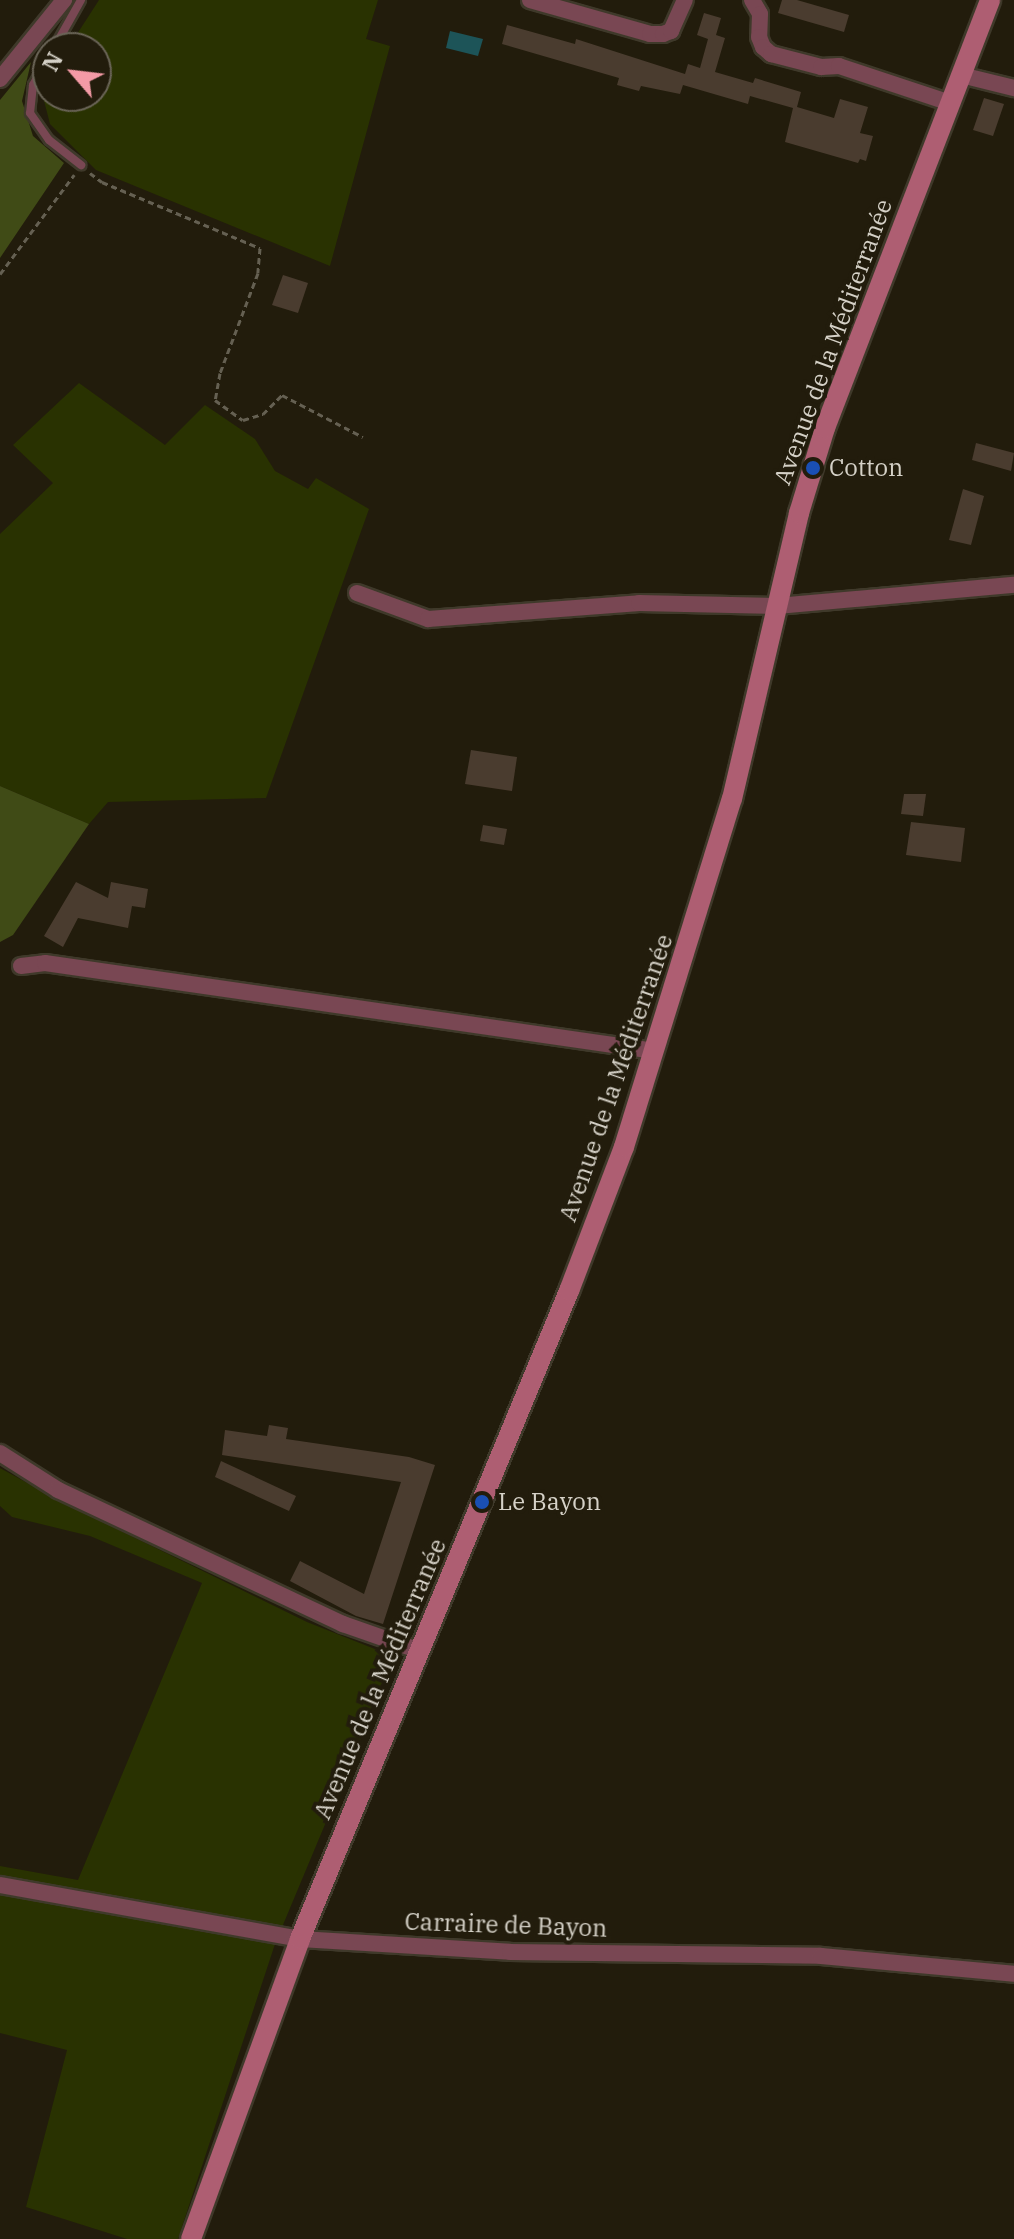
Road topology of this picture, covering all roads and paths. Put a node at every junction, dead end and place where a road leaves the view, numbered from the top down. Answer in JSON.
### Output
{"nodes":[{"id":1,"x":64,"y":0,"type":"edge"},
{"id":2,"x":81,"y":0,"type":"edge"},
{"id":3,"x":530,"y":0,"type":"edge"},
{"id":4,"x":685,"y":0,"type":"edge"},
{"id":5,"x":752,"y":0,"type":"edge"},
{"id":6,"x":990,"y":0,"type":"edge"},
{"id":7,"x":63,"y":32,"type":"edge"},
{"id":8,"x":961,"y":75,"type":"junction"},
{"id":9,"x":0,"y":79,"type":"edge"},
{"id":10,"x":1014,"y":88,"type":"edge"},
{"id":11,"x":32,"y":94,"type":"edge"},
{"id":12,"x":950,"y":103,"type":"junction"},
{"id":13,"x":81,"y":165,"type":"junction"},
{"id":14,"x":0,"y":274,"type":"edge"},
{"id":15,"x":363,"y":437,"type":"dead end"},
{"id":16,"x":1014,"y":585,"type":"edge"},
{"id":17,"x":357,"y":593,"type":"dead end"},
{"id":18,"x":777,"y":606,"type":"junction"},
{"id":19,"x":21,"y":966,"type":"dead end"},
{"id":20,"x":655,"y":1051,"type":"junction"},
{"id":21,"x":0,"y":1453,"type":"edge"},
{"id":22,"x":420,"y":1651,"type":"junction"},
{"id":23,"x":0,"y":1885,"type":"edge"},
{"id":24,"x":300,"y":1939,"type":"junction"},
{"id":25,"x":1014,"y":1974,"type":"edge"},
{"id":26,"x":222,"y":2150,"type":"junction"},
{"id":27,"x":191,"y":2239,"type":"edge"},
{"id":28,"x":199,"y":2239,"type":"edge"}],
"edges":[{"from":1,"to":9,"type":"street"},
{"from":2,"to":7,"type":"lane"},
{"from":3,"to":4,"type":"street"},
{"from":5,"to":12,"type":"street"},
{"from":6,"to":8,"type":"main road","name":"Avenue de la Méditerranée"},
{"from":8,"to":10,"type":"street"},
{"from":8,"to":12,"type":"main road","name":"Avenue de la Méditerranée"},
{"from":11,"to":13,"type":"lane"},
{"from":12,"to":18,"type":"main road","name":"Avenue de la Méditerranée"},
{"from":13,"to":14,"type":"path"},
{"from":13,"to":15,"type":"path"},
{"from":16,"to":18,"type":"street"},
{"from":17,"to":18,"type":"street"},
{"from":18,"to":20,"type":"main road","name":"Avenue de la Méditerranée"},
{"from":19,"to":20,"type":"street"},
{"from":20,"to":22,"type":"main road","name":"Avenue de la Méditerranée"},
{"from":21,"to":22,"type":"street"},
{"from":22,"to":24,"type":"main road","name":"Avenue de la Méditerranée"},
{"from":23,"to":24,"type":"street","name":"Carraire de Bayon"},
{"from":24,"to":25,"type":"street","name":"Carraire de Bayon"},
{"from":24,"to":26,"type":"main road","name":"Avenue de la Méditerranée"},
{"from":26,"to":27,"type":"main road","name":"Avenue de la Méditerranée"},
{"from":26,"to":28,"type":"main road","name":"Avenue de la Méditerranée"}]}
